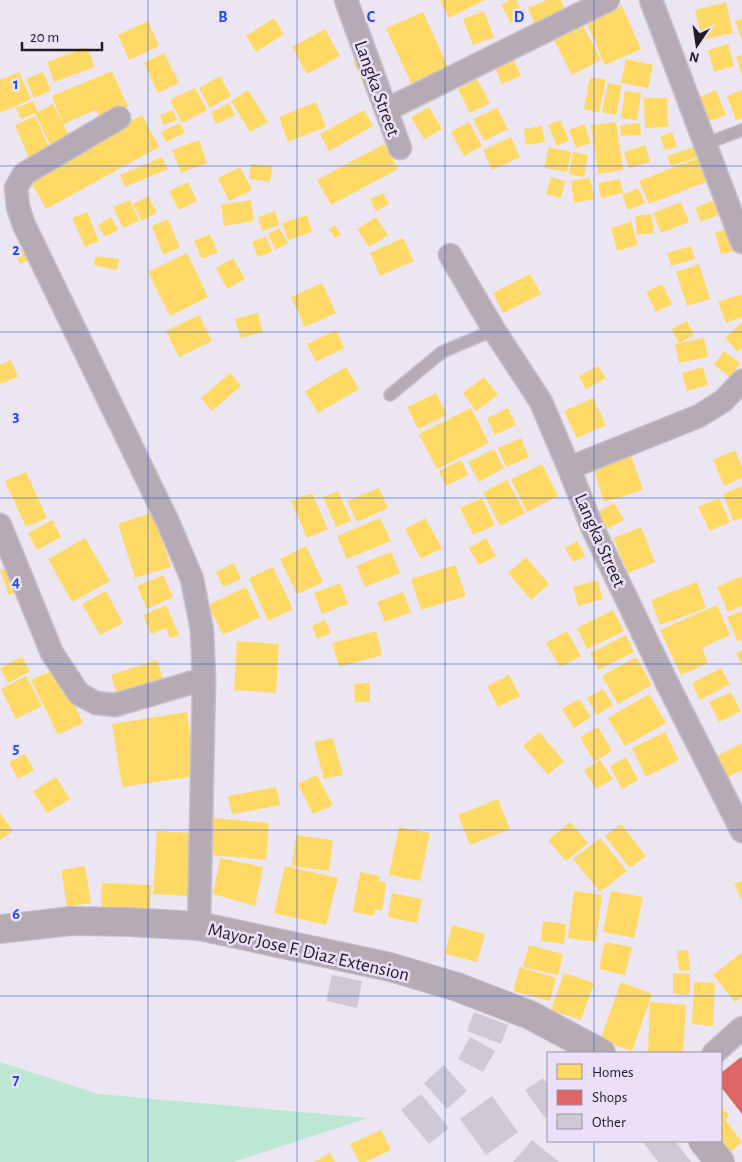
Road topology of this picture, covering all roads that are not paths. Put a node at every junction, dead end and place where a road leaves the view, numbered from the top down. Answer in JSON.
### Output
{"nodes":[{"id":1,"x":346,"y":0,"type":"edge"},
{"id":2,"x":608,"y":0,"type":"edge"},
{"id":3,"x":651,"y":0,"type":"edge"},
{"id":4,"x":386,"y":110,"type":"junction"},
{"id":5,"x":120,"y":118,"type":"dead end"},
{"id":6,"x":742,"y":130,"type":"edge"},
{"id":7,"x":705,"y":144,"type":"junction"},
{"id":8,"x":400,"y":148,"type":"dead end"},
{"id":9,"x":742,"y":242,"type":"edge"},
{"id":10,"x":450,"y":255,"type":"dead end"},
{"id":11,"x":494,"y":330,"type":"junction"},
{"id":12,"x":742,"y":381,"type":"edge"},
{"id":13,"x":390,"y":395,"type":"dead end"},
{"id":14,"x":570,"y":468,"type":"junction"},
{"id":15,"x":0,"y":525,"type":"edge"},
{"id":16,"x":204,"y":679,"type":"junction"},
{"id":17,"x":742,"y":830,"type":"edge"},
{"id":18,"x":199,"y":926,"type":"junction"},
{"id":19,"x":0,"y":929,"type":"edge"},
{"id":20,"x":742,"y":1028,"type":"edge"},
{"id":21,"x":599,"y":1052,"type":"edge"},
{"id":22,"x":715,"y":1052,"type":"edge"},
{"id":23,"x":704,"y":1142,"type":"edge"},
{"id":24,"x":720,"y":1162,"type":"edge"}],
"edges":[{"from":1,"to":4,"type":"street","name":"Langka Street"},
{"from":2,"to":4,"type":"street"},
{"from":3,"to":7,"type":"street"},
{"from":4,"to":8,"type":"street","name":"Langka Street"},
{"from":5,"to":16,"type":"street"},
{"from":6,"to":7,"type":"lane"},
{"from":7,"to":9,"type":"street"},
{"from":10,"to":11,"type":"street","name":"Langka Street"},
{"from":11,"to":13,"type":"lane"},
{"from":11,"to":14,"type":"street","name":"Langka Street"},
{"from":12,"to":14,"type":"street"},
{"from":14,"to":17,"type":"street","name":"Langka Street"},
{"from":15,"to":16,"type":"street"},
{"from":16,"to":18,"type":"street"},
{"from":18,"to":19,"type":"street","name":"Mayor Jose F. Diaz Extension"},
{"from":18,"to":21,"type":"street","name":"Mayor Jose F. Diaz Extension"},
{"from":20,"to":22,"type":"street"},
{"from":23,"to":24,"type":"street"}]}
